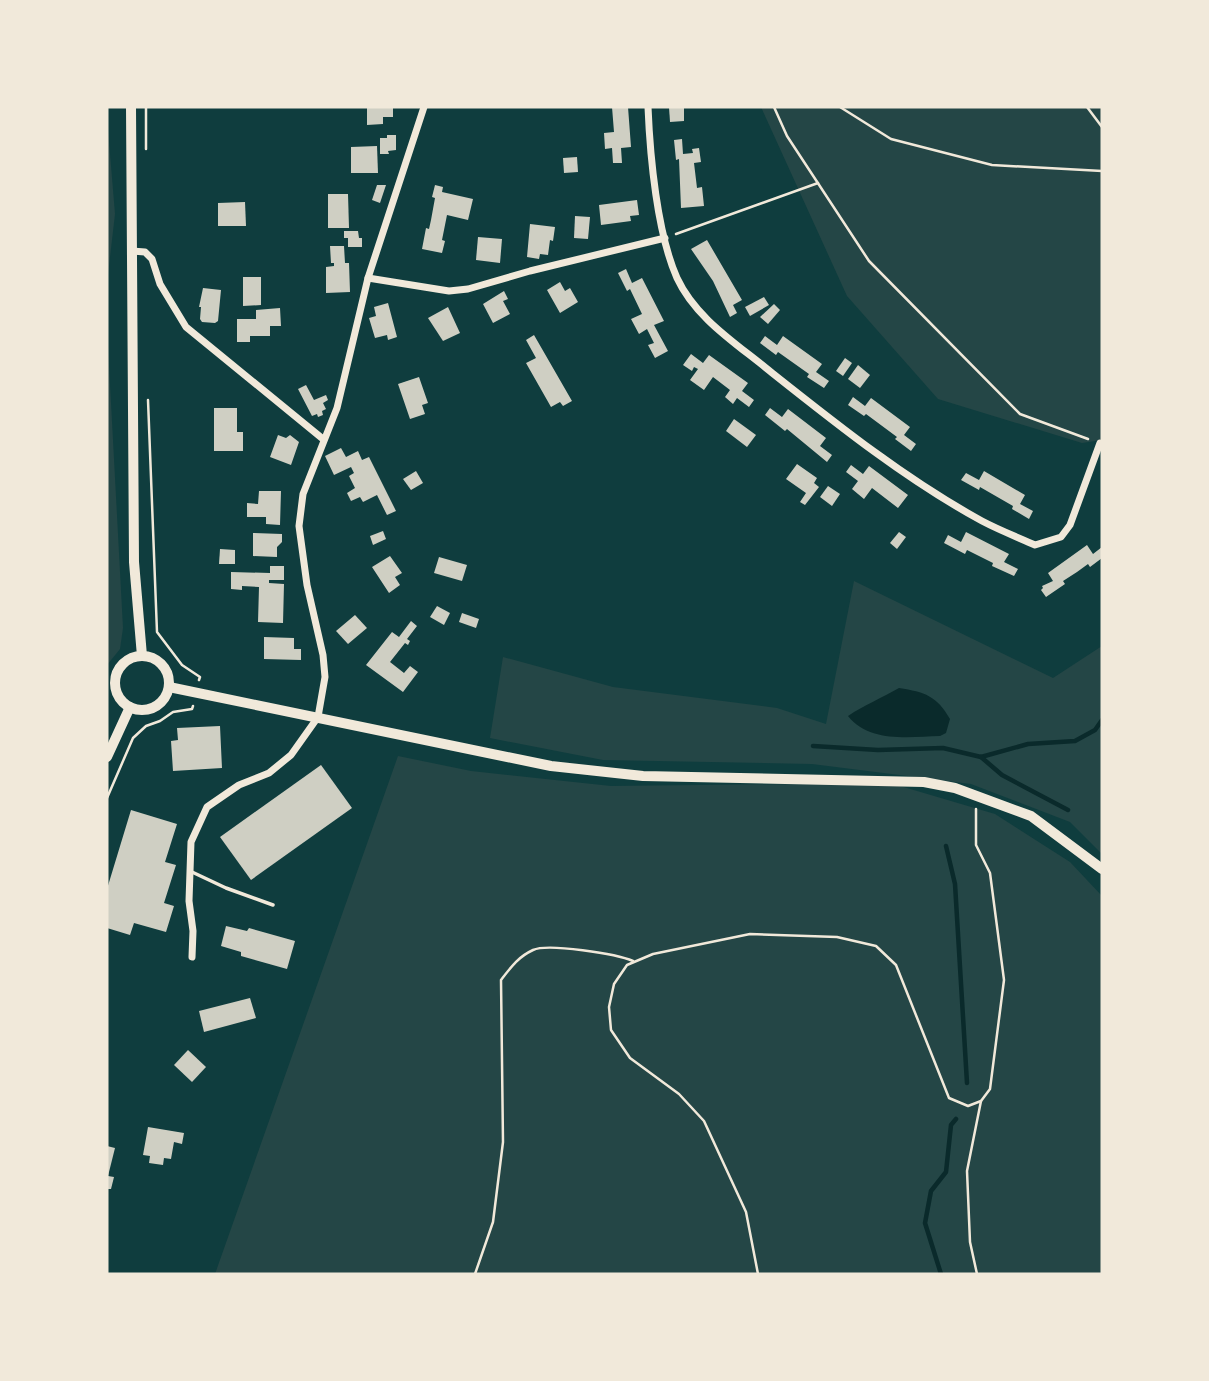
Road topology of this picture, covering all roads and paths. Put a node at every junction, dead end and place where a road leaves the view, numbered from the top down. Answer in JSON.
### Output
{"nodes":[{"id":1,"x":131,"y":107,"type":"edge"},
{"id":2,"x":424,"y":107,"type":"edge"},
{"id":3,"x":649,"y":107,"type":"edge"},
{"id":4,"x":774,"y":107,"type":"edge"},
{"id":5,"x":840,"y":107,"type":"edge"},
{"id":6,"x":1087,"y":107,"type":"edge"},
{"id":7,"x":1102,"y":127,"type":"edge"},
{"id":8,"x":1102,"y":171,"type":"edge"},
{"id":9,"x":818,"y":183,"type":"junction"},
{"id":10,"x":665,"y":239,"type":"junction"},
{"id":11,"x":132,"y":251,"type":"junction"},
{"id":12,"x":368,"y":278,"type":"junction"},
{"id":13,"x":148,"y":391,"type":"dead end"},
{"id":14,"x":323,"y":439,"type":"junction"},
{"id":15,"x":1100,"y":443,"type":"joint"},
{"id":16,"x":142,"y":656,"type":"junction"},
{"id":17,"x":169,"y":687,"type":"junction"},
{"id":18,"x":198,"y":693,"type":"junction"},
{"id":19,"x":130,"y":707,"type":"junction"},
{"id":20,"x":318,"y":717,"type":"junction"},
{"id":21,"x":107,"y":757,"type":"edge"},
{"id":22,"x":980,"y":796,"type":"junction"},
{"id":23,"x":107,"y":798,"type":"edge"},
{"id":24,"x":1102,"y":869,"type":"edge"},
{"id":25,"x":190,"y":871,"type":"junction"},
{"id":26,"x":273,"y":905,"type":"dead end"},
{"id":27,"x":192,"y":957,"type":"dead end"},
{"id":28,"x":635,"y":962,"type":"junction"},
{"id":29,"x":981,"y":1101,"type":"junction"},
{"id":30,"x":475,"y":1274,"type":"edge"},
{"id":31,"x":758,"y":1274,"type":"edge"},
{"id":32,"x":977,"y":1274,"type":"edge"}],
"edges":[{"from":1,"to":11,"type":"main road"},
{"from":2,"to":12,"type":"street"},
{"from":3,"to":10,"type":"street"},
{"from":4,"to":9,"type":"path"},
{"from":5,"to":8,"type":"path"},
{"from":6,"to":7,"type":"path"},
{"from":9,"to":10,"type":"path"},
{"from":9,"to":15,"type":"path"},
{"from":10,"to":12,"type":"street"},
{"from":10,"to":15,"type":"street"},
{"from":11,"to":14,"type":"street"},
{"from":11,"to":16,"type":"main road"},
{"from":12,"to":14,"type":"street"},
{"from":13,"to":18,"type":"path"},
{"from":14,"to":20,"type":"street"},
{"from":16,"to":17,"type":"main road"},
{"from":16,"to":19,"type":"main road"},
{"from":17,"to":18,"type":"main road"},
{"from":17,"to":19,"type":"main road"},
{"from":18,"to":20,"type":"main road"},
{"from":18,"to":23,"type":"path"},
{"from":19,"to":21,"type":"main road"},
{"from":20,"to":22,"type":"main road"},
{"from":20,"to":25,"type":"street"},
{"from":22,"to":24,"type":"main road"},
{"from":22,"to":29,"type":"path"},
{"from":25,"to":26,"type":"lane"},
{"from":25,"to":27,"type":"street"},
{"from":28,"to":29,"type":"path"},
{"from":28,"to":30,"type":"path"},
{"from":28,"to":31,"type":"path"},
{"from":29,"to":32,"type":"path"}]}
